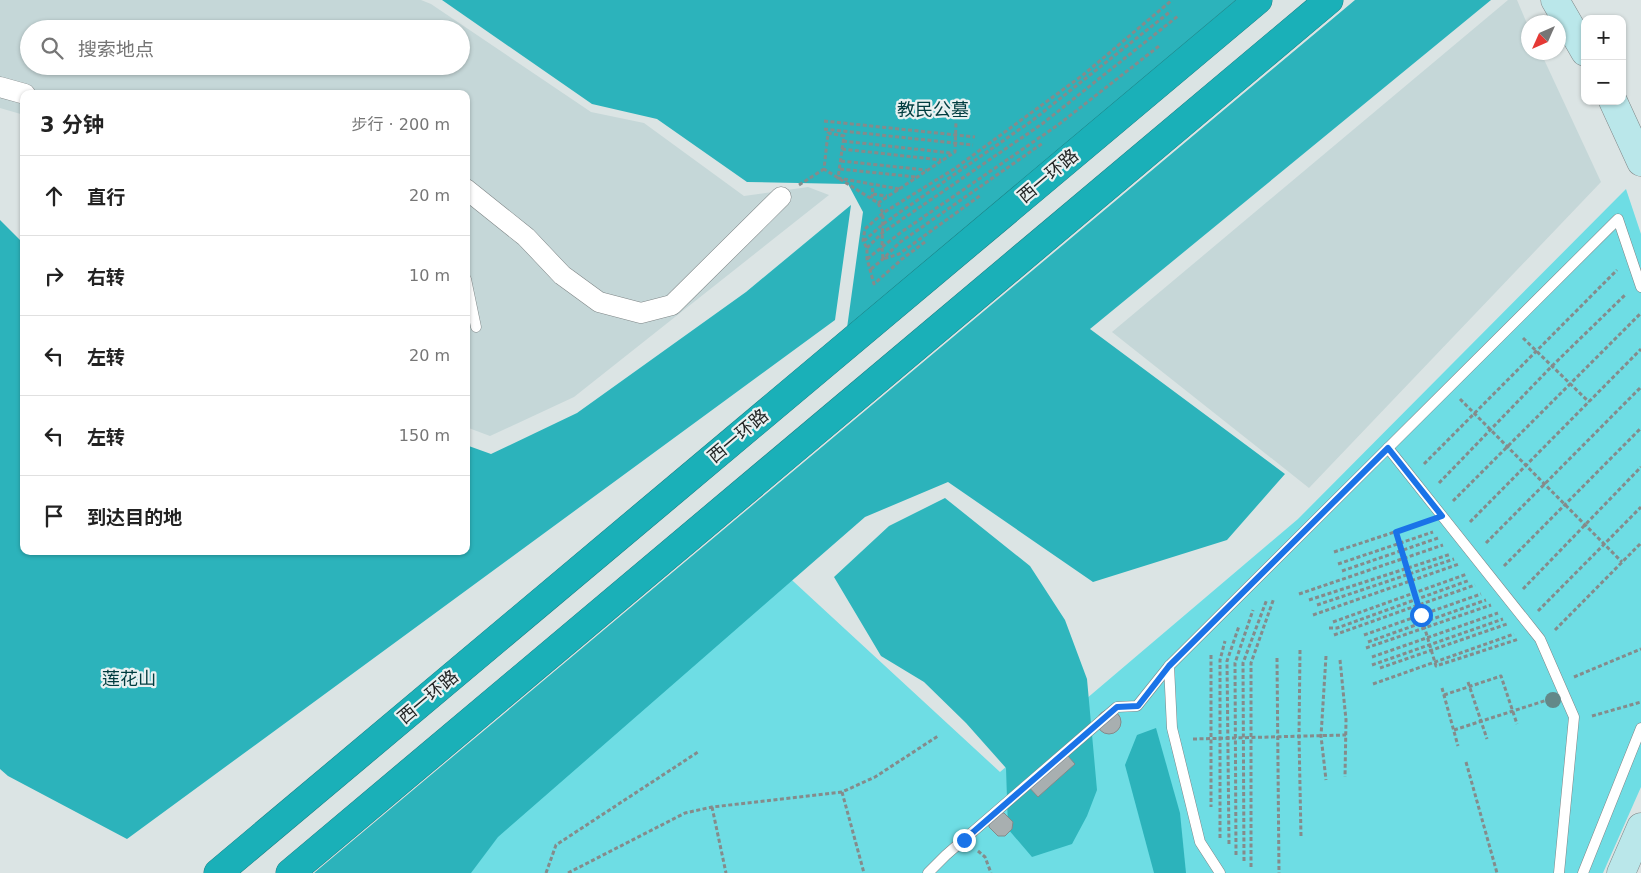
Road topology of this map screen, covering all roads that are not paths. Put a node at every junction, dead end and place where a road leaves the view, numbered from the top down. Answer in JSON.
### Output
{"nodes":[{"id":1,"x":1258,"y":0,"type":"edge"},
{"id":2,"x":1329,"y":0,"type":"edge"},
{"id":3,"x":1555,"y":0,"type":"edge"},
{"id":4,"x":1581,"y":45,"type":"edge"},
{"id":5,"x":0,"y":87,"type":"edge"},
{"id":6,"x":20,"y":93,"type":"edge"},
{"id":7,"x":1615,"y":105,"type":"edge"},
{"id":8,"x":1641,"y":162,"type":"edge"},
{"id":9,"x":470,"y":192,"type":"edge"},
{"id":10,"x":781,"y":197,"type":"road end"},
{"id":11,"x":1640,"y":284,"type":"edge"},
{"id":12,"x":470,"y":298,"type":"edge"},
{"id":13,"x":476,"y":327,"type":"dead end"},
{"id":14,"x":1388,"y":448,"type":"junction"},
{"id":15,"x":1169,"y":666,"type":"junction"},
{"id":16,"x":1641,"y":728,"type":"edge"},
{"id":17,"x":1641,"y":827,"type":"edge"},
{"id":18,"x":218,"y":873,"type":"edge"},
{"id":19,"x":290,"y":873,"type":"edge"},
{"id":20,"x":928,"y":873,"type":"edge"},
{"id":21,"x":1220,"y":873,"type":"edge"},
{"id":22,"x":1560,"y":873,"type":"edge"},
{"id":23,"x":1583,"y":873,"type":"edge"},
{"id":24,"x":1621,"y":873,"type":"edge"}],
"edges":[{"from":1,"to":18,"type":"highway","name":"西一环路"},
{"from":2,"to":19,"type":"highway"},
{"from":3,"to":4,"type":"street"},
{"from":5,"to":6,"type":"street"},
{"from":7,"to":8,"type":"street"},
{"from":9,"to":10,"type":"street"},
{"from":11,"to":14,"type":"lane"},
{"from":12,"to":13,"type":"lane"},
{"from":14,"to":15,"type":"lane"},
{"from":14,"to":22,"type":"lane"},
{"from":15,"to":20,"type":"lane"},
{"from":15,"to":21,"type":"lane"},
{"from":16,"to":23,"type":"lane"},
{"from":17,"to":24,"type":"street"}]}
